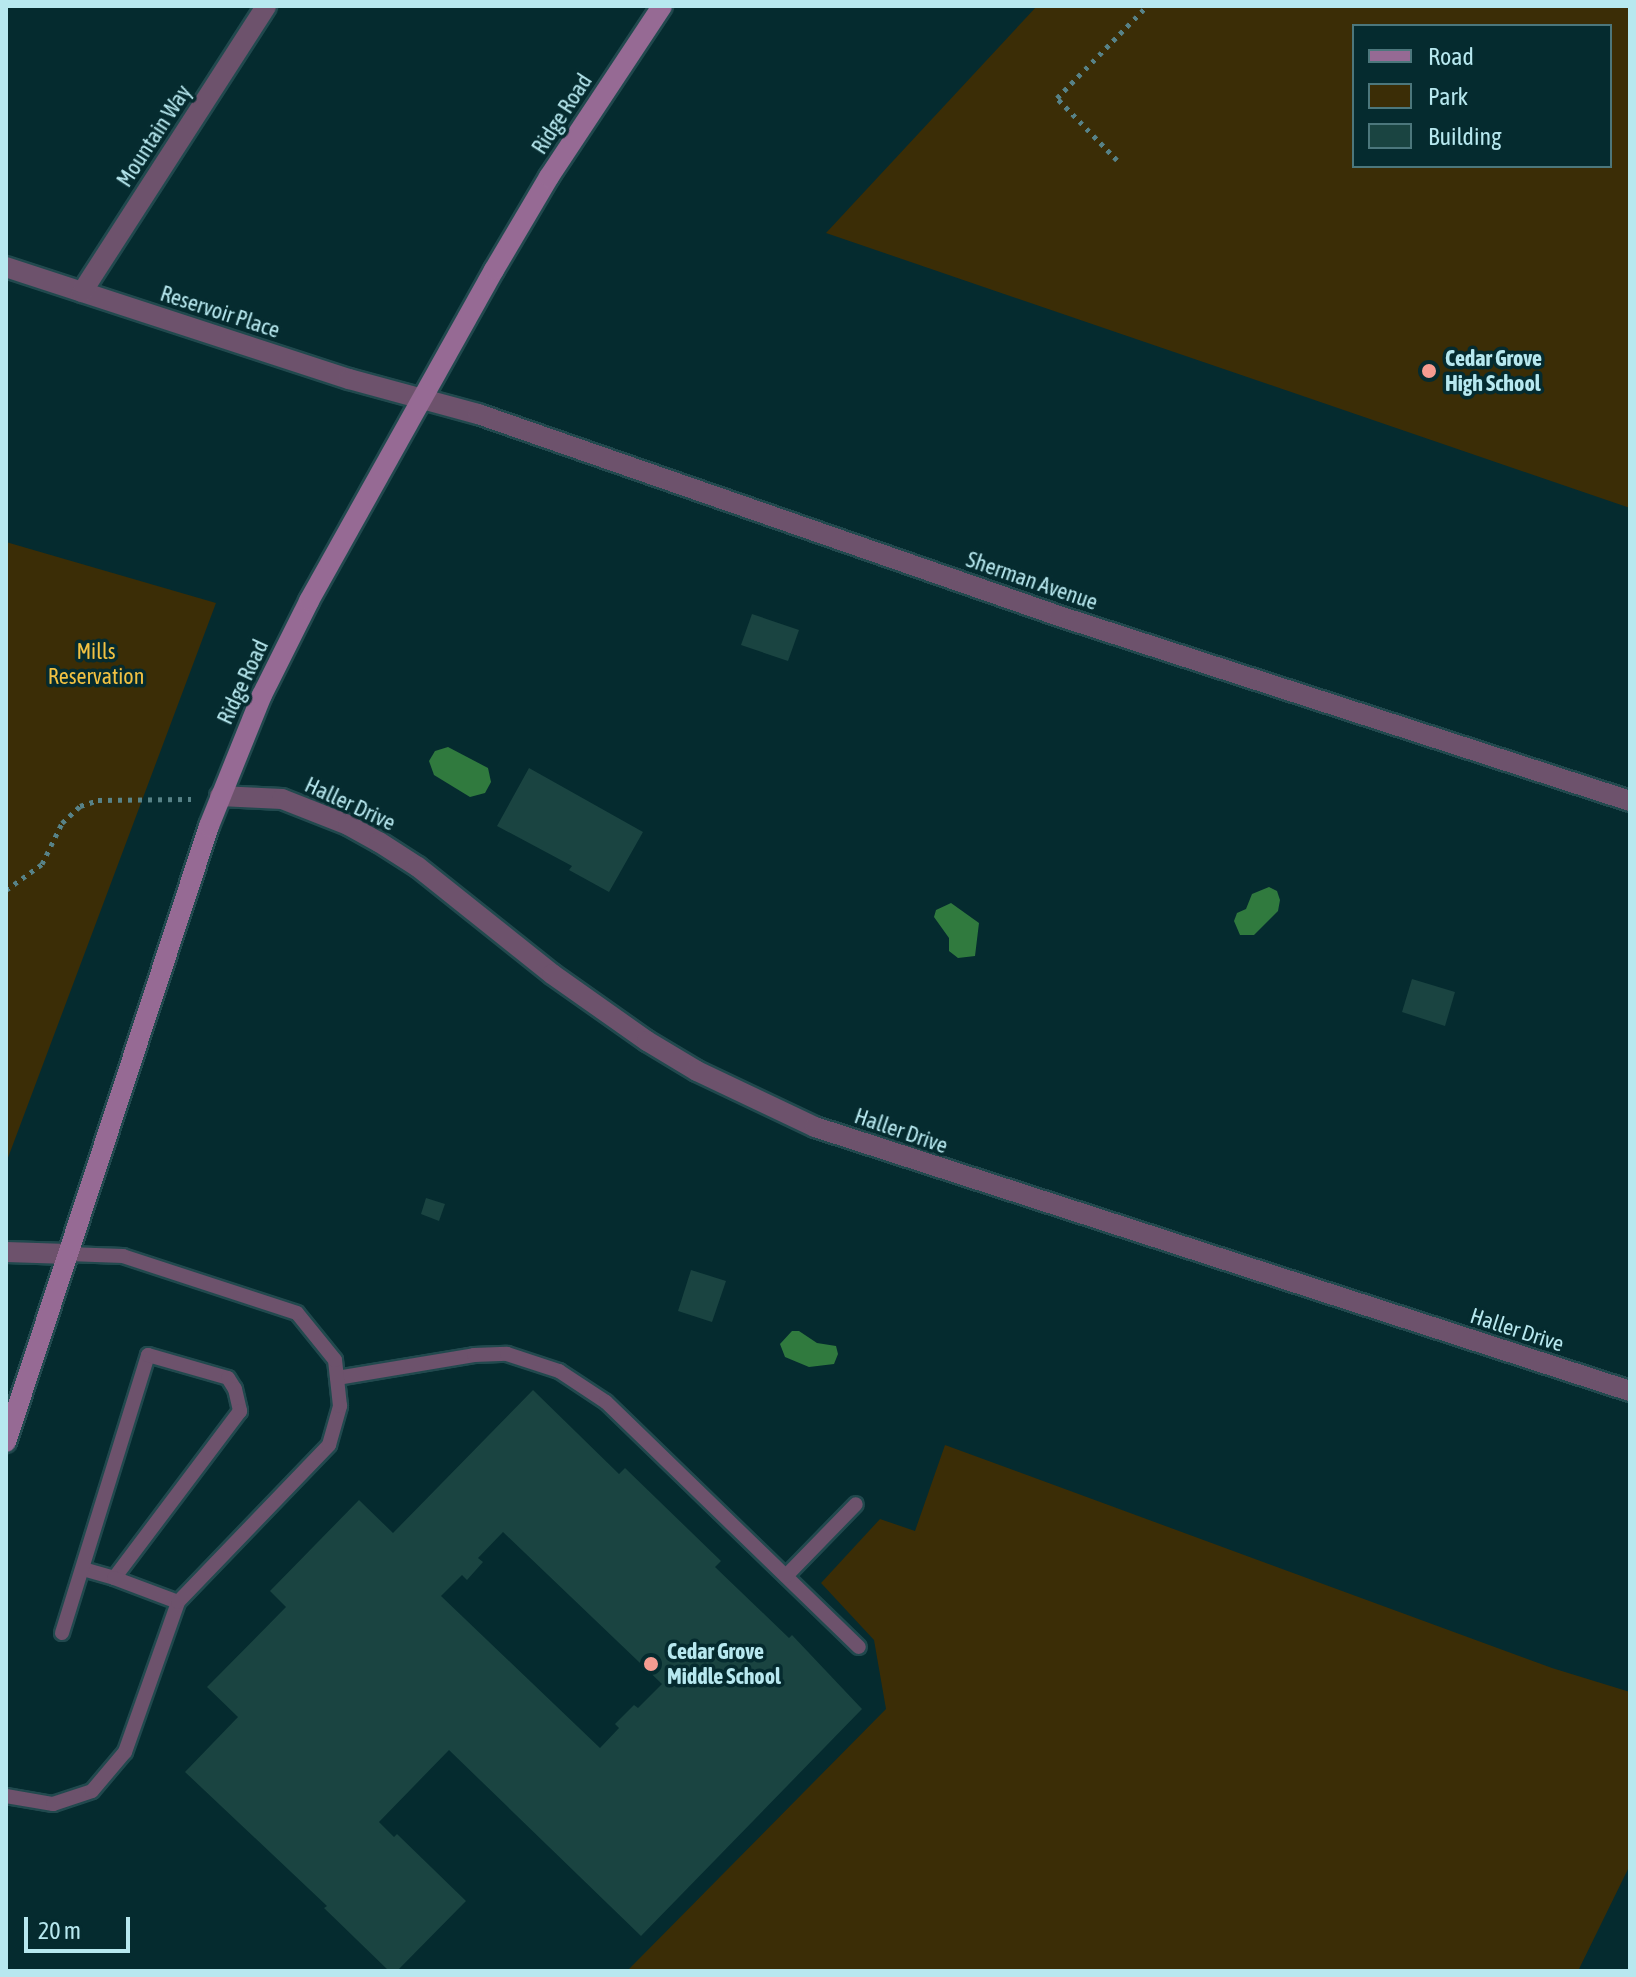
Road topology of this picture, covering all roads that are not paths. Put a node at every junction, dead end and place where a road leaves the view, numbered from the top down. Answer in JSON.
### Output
{"nodes":[{"id":1,"x":266,"y":6,"type":"edge"},
{"id":2,"x":662,"y":6,"type":"edge"},
{"id":3,"x":6,"y":267,"type":"edge"},
{"id":4,"x":82,"y":292,"type":"junction"},
{"id":5,"x":420,"y":398,"type":"junction"},
{"id":6,"x":220,"y":796,"type":"junction"},
{"id":7,"x":1630,"y":801,"type":"edge"},
{"id":8,"x":6,"y":1252,"type":"edge"},
{"id":9,"x":68,"y":1254,"type":"junction"},
{"id":10,"x":337,"y":1378,"type":"junction"},
{"id":11,"x":1630,"y":1391,"type":"edge"},
{"id":12,"x":6,"y":1442,"type":"edge"},
{"id":13,"x":856,"y":1504,"type":"dead end"},
{"id":14,"x":83,"y":1569,"type":"junction"},
{"id":15,"x":786,"y":1576,"type":"junction"},
{"id":16,"x":114,"y":1578,"type":"junction"},
{"id":17,"x":178,"y":1602,"type":"junction"},
{"id":18,"x":62,"y":1633,"type":"dead end"},
{"id":19,"x":859,"y":1647,"type":"dead end"},
{"id":20,"x":6,"y":1796,"type":"edge"}],
"edges":[{"from":1,"to":4,"type":"street","name":"Mountain Way"},
{"from":2,"to":5,"type":"main road","name":"Ridge Road"},
{"from":3,"to":4,"type":"street","name":"Reservoir Place"},
{"from":4,"to":5,"type":"street","name":"Reservoir Place"},
{"from":5,"to":6,"type":"main road","name":"Ridge Road"},
{"from":5,"to":7,"type":"street","name":"Sherman Avenue"},
{"from":6,"to":9,"type":"main road","name":"Ridge Road"},
{"from":6,"to":11,"type":"street","name":"Haller Drive"},
{"from":8,"to":9,"type":"street"},
{"from":9,"to":10,"type":"lane"},
{"from":9,"to":12,"type":"main road","name":"Ridge Road"},
{"from":10,"to":15,"type":"lane"},
{"from":10,"to":17,"type":"lane"},
{"from":13,"to":15,"type":"lane"},
{"from":14,"to":16,"type":"lane"},
{"from":14,"to":16,"type":"lane"},
{"from":14,"to":18,"type":"lane"},
{"from":15,"to":19,"type":"lane"},
{"from":16,"to":17,"type":"lane"},
{"from":17,"to":20,"type":"lane"}]}
